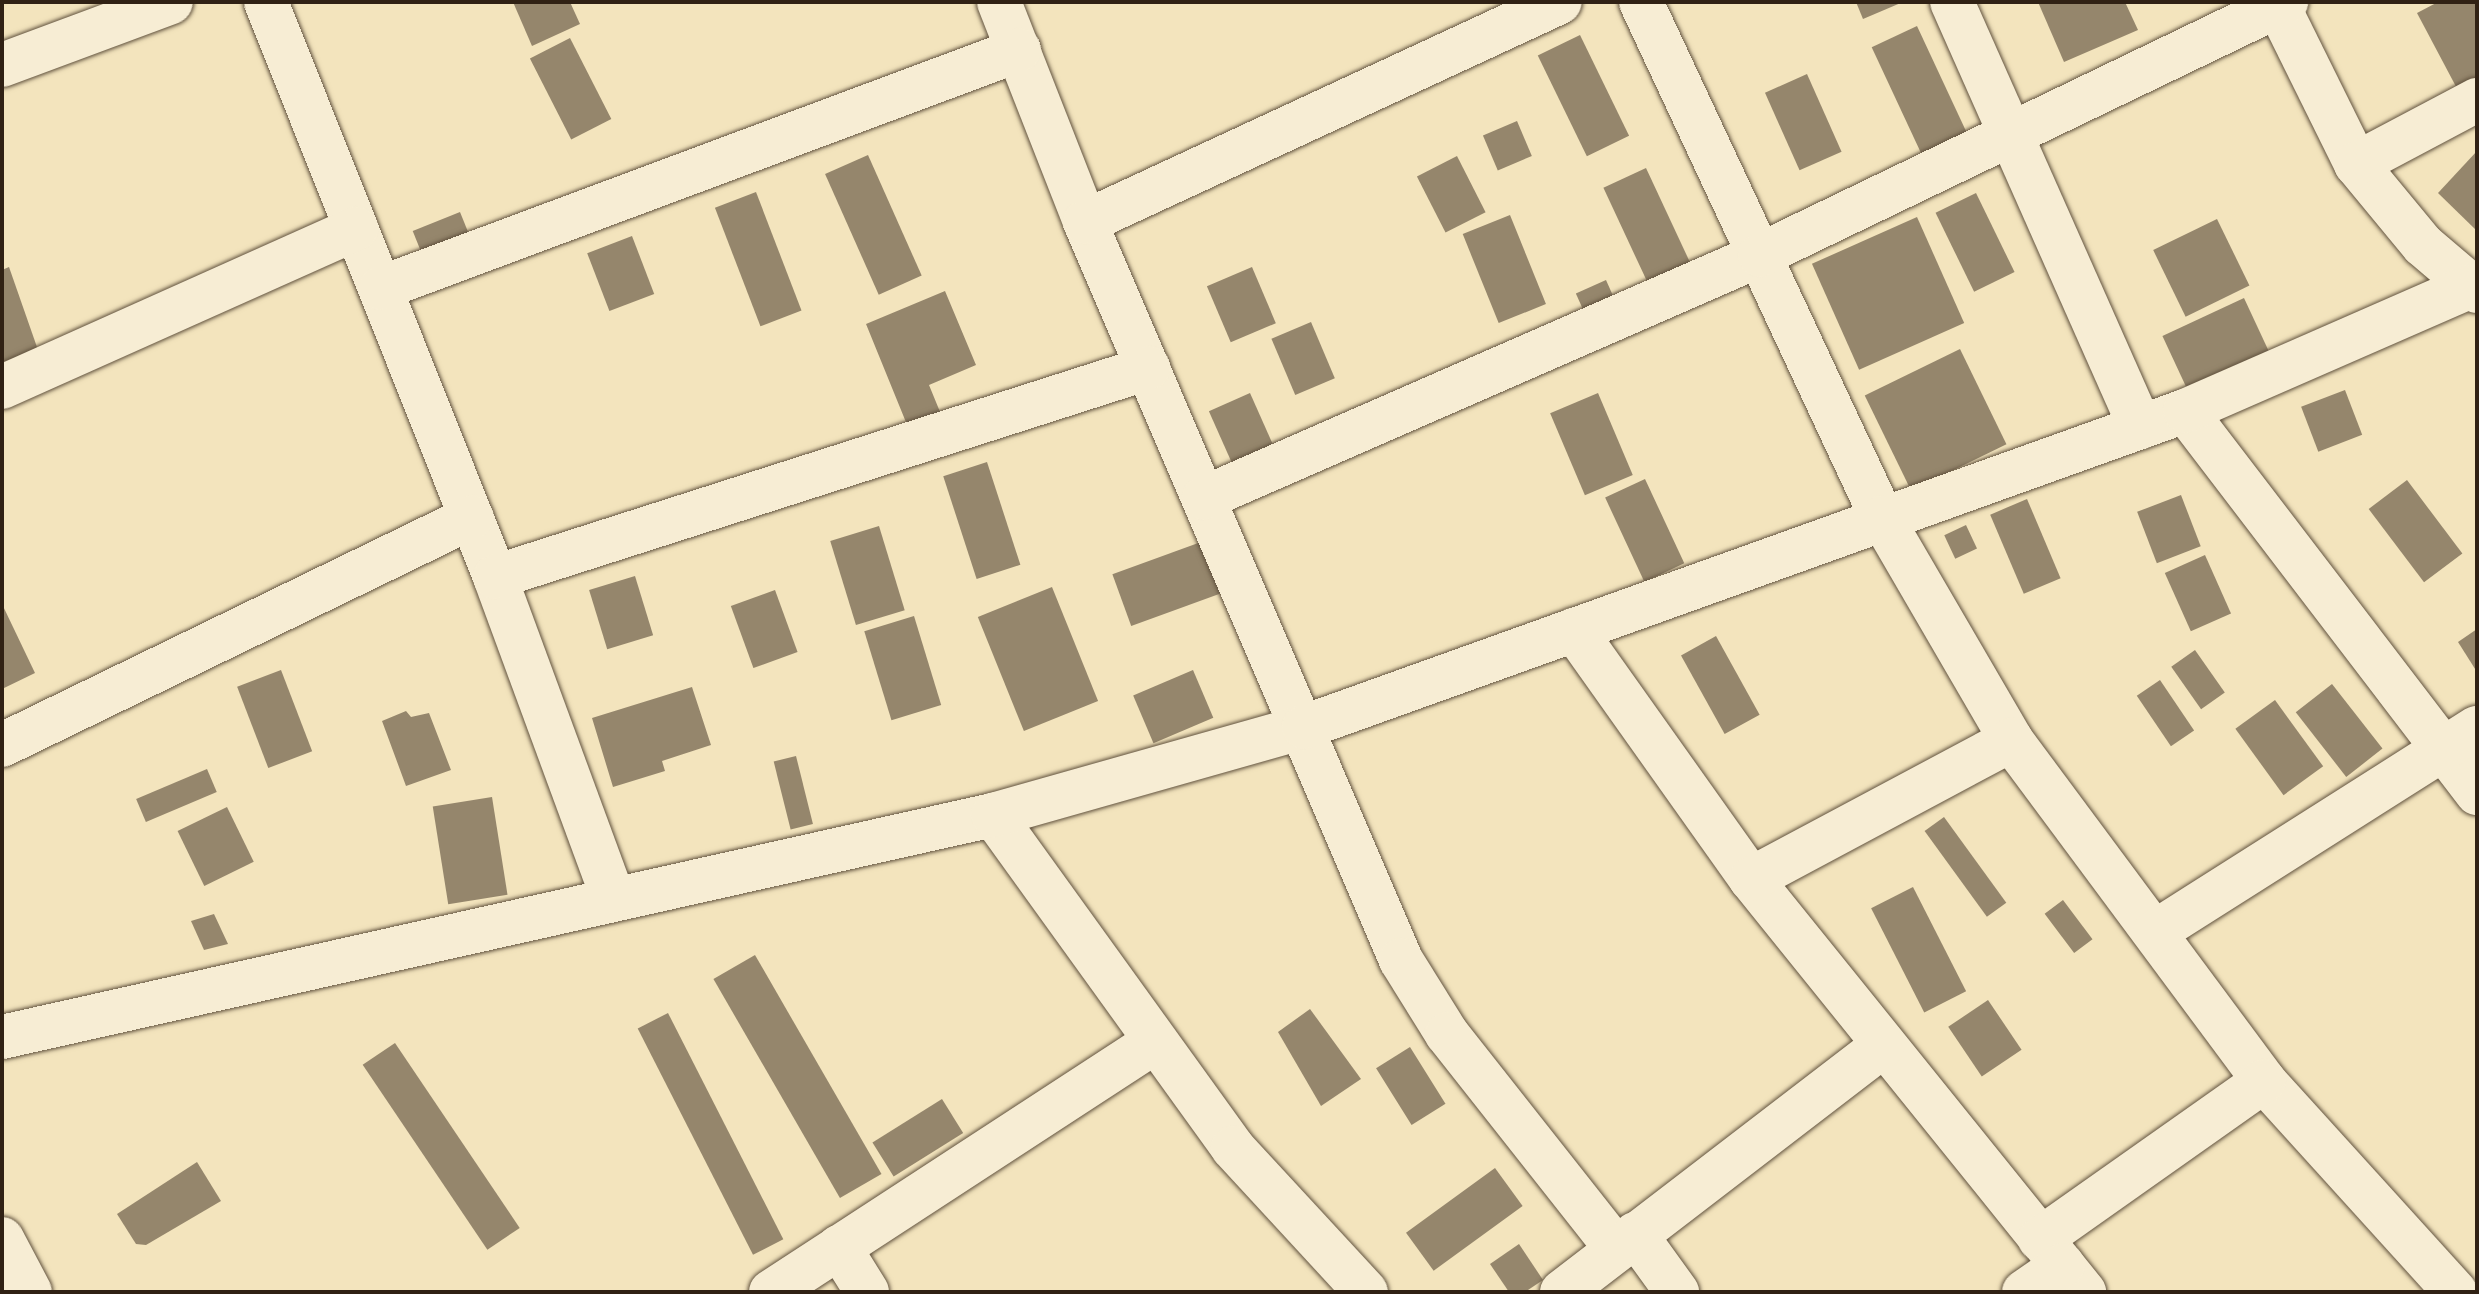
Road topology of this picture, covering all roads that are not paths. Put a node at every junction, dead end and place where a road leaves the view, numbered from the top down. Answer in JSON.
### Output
{"nodes":[{"id":1,"x":171,"y":2,"type":"edge"},
{"id":2,"x":266,"y":2,"type":"edge"},
{"id":3,"x":999,"y":2,"type":"edge"},
{"id":4,"x":1560,"y":2,"type":"edge"},
{"id":5,"x":1641,"y":2,"type":"edge"},
{"id":6,"x":1952,"y":2,"type":"edge"},
{"id":7,"x":2280,"y":3,"type":"edge"},
{"id":8,"x":1019,"y":50,"type":"junction"},
{"id":9,"x":2,"y":65,"type":"edge"},
{"id":10,"x":2477,"y":100,"type":"edge"},
{"id":11,"x":2011,"y":133,"type":"junction"},
{"id":12,"x":2356,"y":164,"type":"junction"},
{"id":13,"x":1085,"y":222,"type":"junction"},
{"id":14,"x":356,"y":229,"type":"junction"},
{"id":15,"x":1760,"y":255,"type":"junction"},
{"id":16,"x":381,"y":288,"type":"junction"},
{"id":17,"x":2474,"y":288,"type":"edge"},
{"id":18,"x":1148,"y":368,"type":"junction"},
{"id":19,"x":2,"y":387,"type":"edge"},
{"id":20,"x":2185,"y":411,"type":"junction"},
{"id":21,"x":2140,"y":427,"type":"junction"},
{"id":22,"x":1204,"y":498,"type":"junction"},
{"id":23,"x":472,"y":517,"type":"junction"},
{"id":24,"x":1882,"y":518,"type":"junction"},
{"id":25,"x":495,"y":577,"type":"junction"},
{"id":26,"x":1574,"y":630,"type":"junction"},
{"id":27,"x":1304,"y":727,"type":"junction"},
{"id":28,"x":2460,"y":738,"type":"edge"},
{"id":29,"x":2011,"y":740,"type":"junction"},
{"id":30,"x":2,"y":745,"type":"edge"},
{"id":31,"x":2477,"y":793,"type":"edge"},
{"id":32,"x":993,"y":815,"type":"junction"},
{"id":33,"x":1751,"y":879,"type":"junction"},
{"id":34,"x":613,"y":898,"type":"junction"},
{"id":35,"x":2155,"y":932,"type":"junction"},
{"id":36,"x":2,"y":1037,"type":"edge"},
{"id":37,"x":1152,"y":1044,"type":"junction"},
{"id":38,"x":1883,"y":1046,"type":"junction"},
{"id":39,"x":2264,"y":1081,"type":"junction"},
{"id":40,"x":2,"y":1239,"type":"edge"},
{"id":41,"x":1626,"y":1241,"type":"junction"},
{"id":42,"x":839,"y":1247,"type":"junction"},
{"id":43,"x":2062,"y":1265,"type":"edge"},
{"id":44,"x":30,"y":1292,"type":"edge"},
{"id":45,"x":771,"y":1292,"type":"edge"},
{"id":46,"x":867,"y":1292,"type":"edge"},
{"id":47,"x":1366,"y":1292,"type":"edge"},
{"id":48,"x":1562,"y":1292,"type":"edge"},
{"id":49,"x":1677,"y":1292,"type":"edge"},
{"id":50,"x":2024,"y":1292,"type":"edge"},
{"id":51,"x":2455,"y":1292,"type":"edge"}],
"edges":[{"from":1,"to":9,"type":"street"},
{"from":2,"to":14,"type":"street"},
{"from":3,"to":8,"type":"street"},
{"from":4,"to":13,"type":"street"},
{"from":5,"to":15,"type":"street"},
{"from":6,"to":11,"type":"street"},
{"from":7,"to":11,"type":"street"},
{"from":7,"to":12,"type":"street"},
{"from":8,"to":13,"type":"street"},
{"from":8,"to":16,"type":"street"},
{"from":10,"to":12,"type":"street"},
{"from":11,"to":15,"type":"street"},
{"from":11,"to":21,"type":"street"},
{"from":12,"to":17,"type":"street"},
{"from":13,"to":18,"type":"street"},
{"from":14,"to":16,"type":"street"},
{"from":14,"to":19,"type":"street"},
{"from":15,"to":22,"type":"street"},
{"from":15,"to":24,"type":"street"},
{"from":16,"to":23,"type":"street"},
{"from":17,"to":20,"type":"street"},
{"from":18,"to":22,"type":"street"},
{"from":18,"to":25,"type":"street"},
{"from":20,"to":21,"type":"street"},
{"from":20,"to":28,"type":"street"},
{"from":21,"to":24,"type":"street"},
{"from":22,"to":27,"type":"street"},
{"from":23,"to":25,"type":"street"},
{"from":23,"to":30,"type":"street"},
{"from":24,"to":26,"type":"street"},
{"from":24,"to":29,"type":"street"},
{"from":25,"to":34,"type":"street"},
{"from":26,"to":27,"type":"street"},
{"from":26,"to":33,"type":"street"},
{"from":27,"to":32,"type":"street"},
{"from":27,"to":41,"type":"street"},
{"from":28,"to":31,"type":"street"},
{"from":28,"to":35,"type":"street"},
{"from":29,"to":33,"type":"street"},
{"from":29,"to":35,"type":"street"},
{"from":32,"to":34,"type":"street"},
{"from":32,"to":37,"type":"street"},
{"from":33,"to":38,"type":"street"},
{"from":34,"to":36,"type":"street"},
{"from":35,"to":39,"type":"street"},
{"from":37,"to":42,"type":"street"},
{"from":37,"to":47,"type":"street"},
{"from":38,"to":41,"type":"street"},
{"from":38,"to":43,"type":"street"},
{"from":39,"to":43,"type":"street"},
{"from":39,"to":51,"type":"street"},
{"from":40,"to":44,"type":"street"},
{"from":41,"to":48,"type":"street"},
{"from":41,"to":49,"type":"street"},
{"from":42,"to":45,"type":"street"},
{"from":42,"to":46,"type":"street"},
{"from":43,"to":50,"type":"street"}]}
